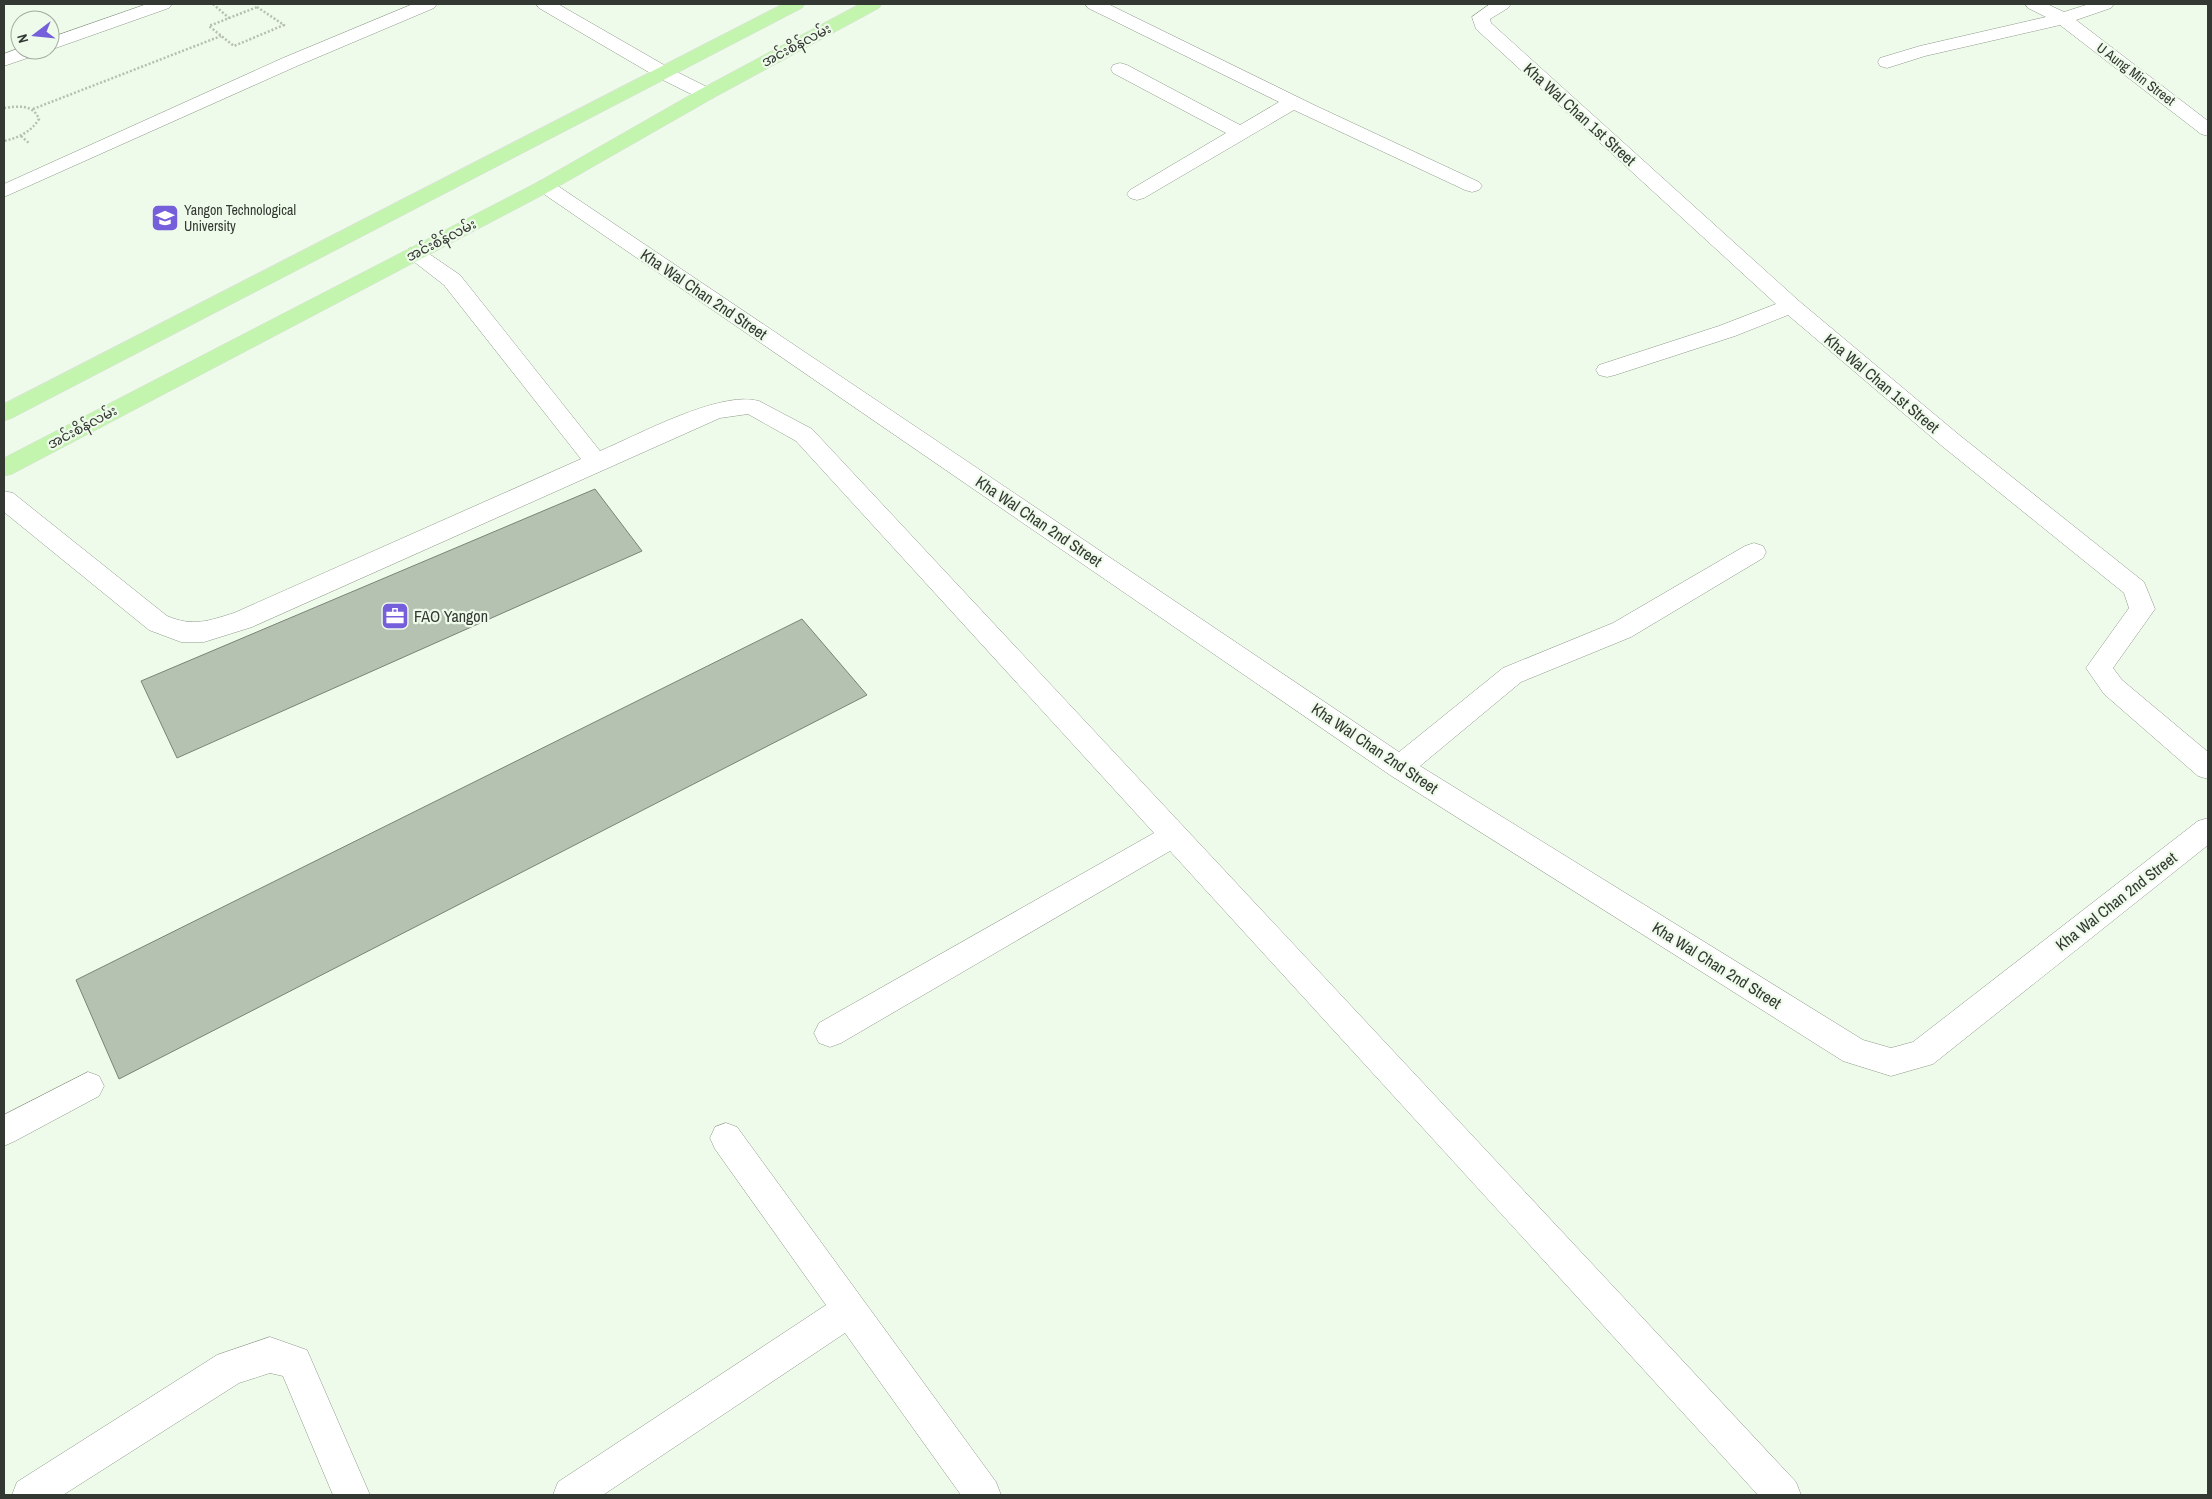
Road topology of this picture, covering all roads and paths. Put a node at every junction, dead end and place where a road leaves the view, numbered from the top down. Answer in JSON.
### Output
{"nodes":[{"id":1,"x":163,"y":4,"type":"edge"},
{"id":2,"x":213,"y":4,"type":"edge"},
{"id":3,"x":428,"y":4,"type":"edge"},
{"id":4,"x":545,"y":4,"type":"edge"},
{"id":5,"x":796,"y":4,"type":"edge"},
{"id":6,"x":873,"y":4,"type":"edge"},
{"id":7,"x":1094,"y":4,"type":"edge"},
{"id":8,"x":1502,"y":4,"type":"edge"},
{"id":9,"x":2034,"y":4,"type":"edge"},
{"id":10,"x":2105,"y":4,"type":"edge"},
{"id":11,"x":229,"y":18,"type":"junction"},
{"id":12,"x":2063,"y":19,"type":"junction"},
{"id":13,"x":221,"y":36,"type":"junction"},
{"id":14,"x":60,"y":40,"type":"edge"},
{"id":15,"x":1887,"y":62,"type":"dead end"},
{"id":16,"x":1120,"y":69,"type":"dead end"},
{"id":17,"x":664,"y":73,"type":"junction"},
{"id":18,"x":706,"y":94,"type":"junction"},
{"id":19,"x":1293,"y":102,"type":"junction"},
{"id":20,"x":4,"y":108,"type":"edge"},
{"id":21,"x":33,"y":109,"type":"junction"},
{"id":22,"x":2208,"y":130,"type":"edge"},
{"id":23,"x":1240,"y":133,"type":"junction"},
{"id":24,"x":4,"y":141,"type":"edge"},
{"id":25,"x":545,"y":186,"type":"junction"},
{"id":26,"x":1472,"y":186,"type":"dead end"},
{"id":27,"x":4,"y":191,"type":"edge"},
{"id":28,"x":1137,"y":194,"type":"dead end"},
{"id":29,"x":415,"y":253,"type":"junction"},
{"id":30,"x":1791,"y":306,"type":"junction"},
{"id":31,"x":1607,"y":370,"type":"dead end"},
{"id":32,"x":4,"y":413,"type":"edge"},
{"id":33,"x":596,"y":462,"type":"junction"},
{"id":34,"x":4,"y":468,"type":"edge"},
{"id":35,"x":4,"y":499,"type":"edge"},
{"id":36,"x":1754,"y":552,"type":"dead end"},
{"id":37,"x":1400,"y":767,"type":"junction"},
{"id":38,"x":2208,"y":768,"type":"edge"},
{"id":39,"x":2208,"y":829,"type":"edge"},
{"id":40,"x":1174,"y":835,"type":"junction"},
{"id":41,"x":830,"y":1033,"type":"dead end"},
{"id":42,"x":88,"y":1086,"type":"dead end"},
{"id":43,"x":4,"y":1131,"type":"edge"},
{"id":44,"x":726,"y":1138,"type":"dead end"},
{"id":45,"x":850,"y":1310,"type":"junction"},
{"id":46,"x":30,"y":1495,"type":"edge"},
{"id":47,"x":352,"y":1495,"type":"edge"},
{"id":48,"x":571,"y":1495,"type":"edge"},
{"id":49,"x":983,"y":1495,"type":"edge"},
{"id":50,"x":1783,"y":1495,"type":"edge"}],
"edges":[{"from":1,"to":14,"type":"street"},
{"from":2,"to":11,"type":"path"},
{"from":3,"to":27,"type":"street"},
{"from":4,"to":17,"type":"street"},
{"from":5,"to":17,"type":"main road"},
{"from":6,"to":18,"type":"main road","name":"အင်းစိန်လမ်း"},
{"from":7,"to":19,"type":"street"},
{"from":8,"to":30,"type":"street","name":"Kha Wal Chan 1st Street"},
{"from":9,"to":12,"type":"street","name":"U Aung Min Street"},
{"from":10,"to":12,"type":"street"},
{"from":11,"to":13,"type":"path"},
{"from":11,"to":13,"type":"path"},
{"from":12,"to":15,"type":"street"},
{"from":12,"to":22,"type":"street","name":"U Aung Min Street"},
{"from":13,"to":21,"type":"path"},
{"from":16,"to":23,"type":"street"},
{"from":17,"to":18,"type":"street"},
{"from":17,"to":32,"type":"main road"},
{"from":18,"to":25,"type":"main road","name":"အင်းစိန်လမ်း"},
{"from":19,"to":23,"type":"street"},
{"from":19,"to":26,"type":"street"},
{"from":20,"to":21,"type":"path"},
{"from":21,"to":24,"type":"path"},
{"from":23,"to":28,"type":"street"},
{"from":25,"to":29,"type":"main road","name":"အင်းစိန်လမ်း"},
{"from":25,"to":37,"type":"street","name":"Kha Wal Chan 2nd Street"},
{"from":29,"to":33,"type":"street"},
{"from":29,"to":34,"type":"main road","name":"အင်းစိန်လမ်း"},
{"from":30,"to":31,"type":"street"},
{"from":30,"to":38,"type":"street","name":"Kha Wal Chan 1st Street"},
{"from":33,"to":35,"type":"street"},
{"from":33,"to":40,"type":"street"},
{"from":36,"to":37,"type":"street"},
{"from":37,"to":39,"type":"street","name":"Kha Wal Chan 2nd Street"},
{"from":40,"to":41,"type":"street"},
{"from":40,"to":50,"type":"street"},
{"from":42,"to":43,"type":"street"},
{"from":44,"to":45,"type":"street"},
{"from":45,"to":48,"type":"street"},
{"from":45,"to":49,"type":"street"},
{"from":46,"to":47,"type":"street"}]}
